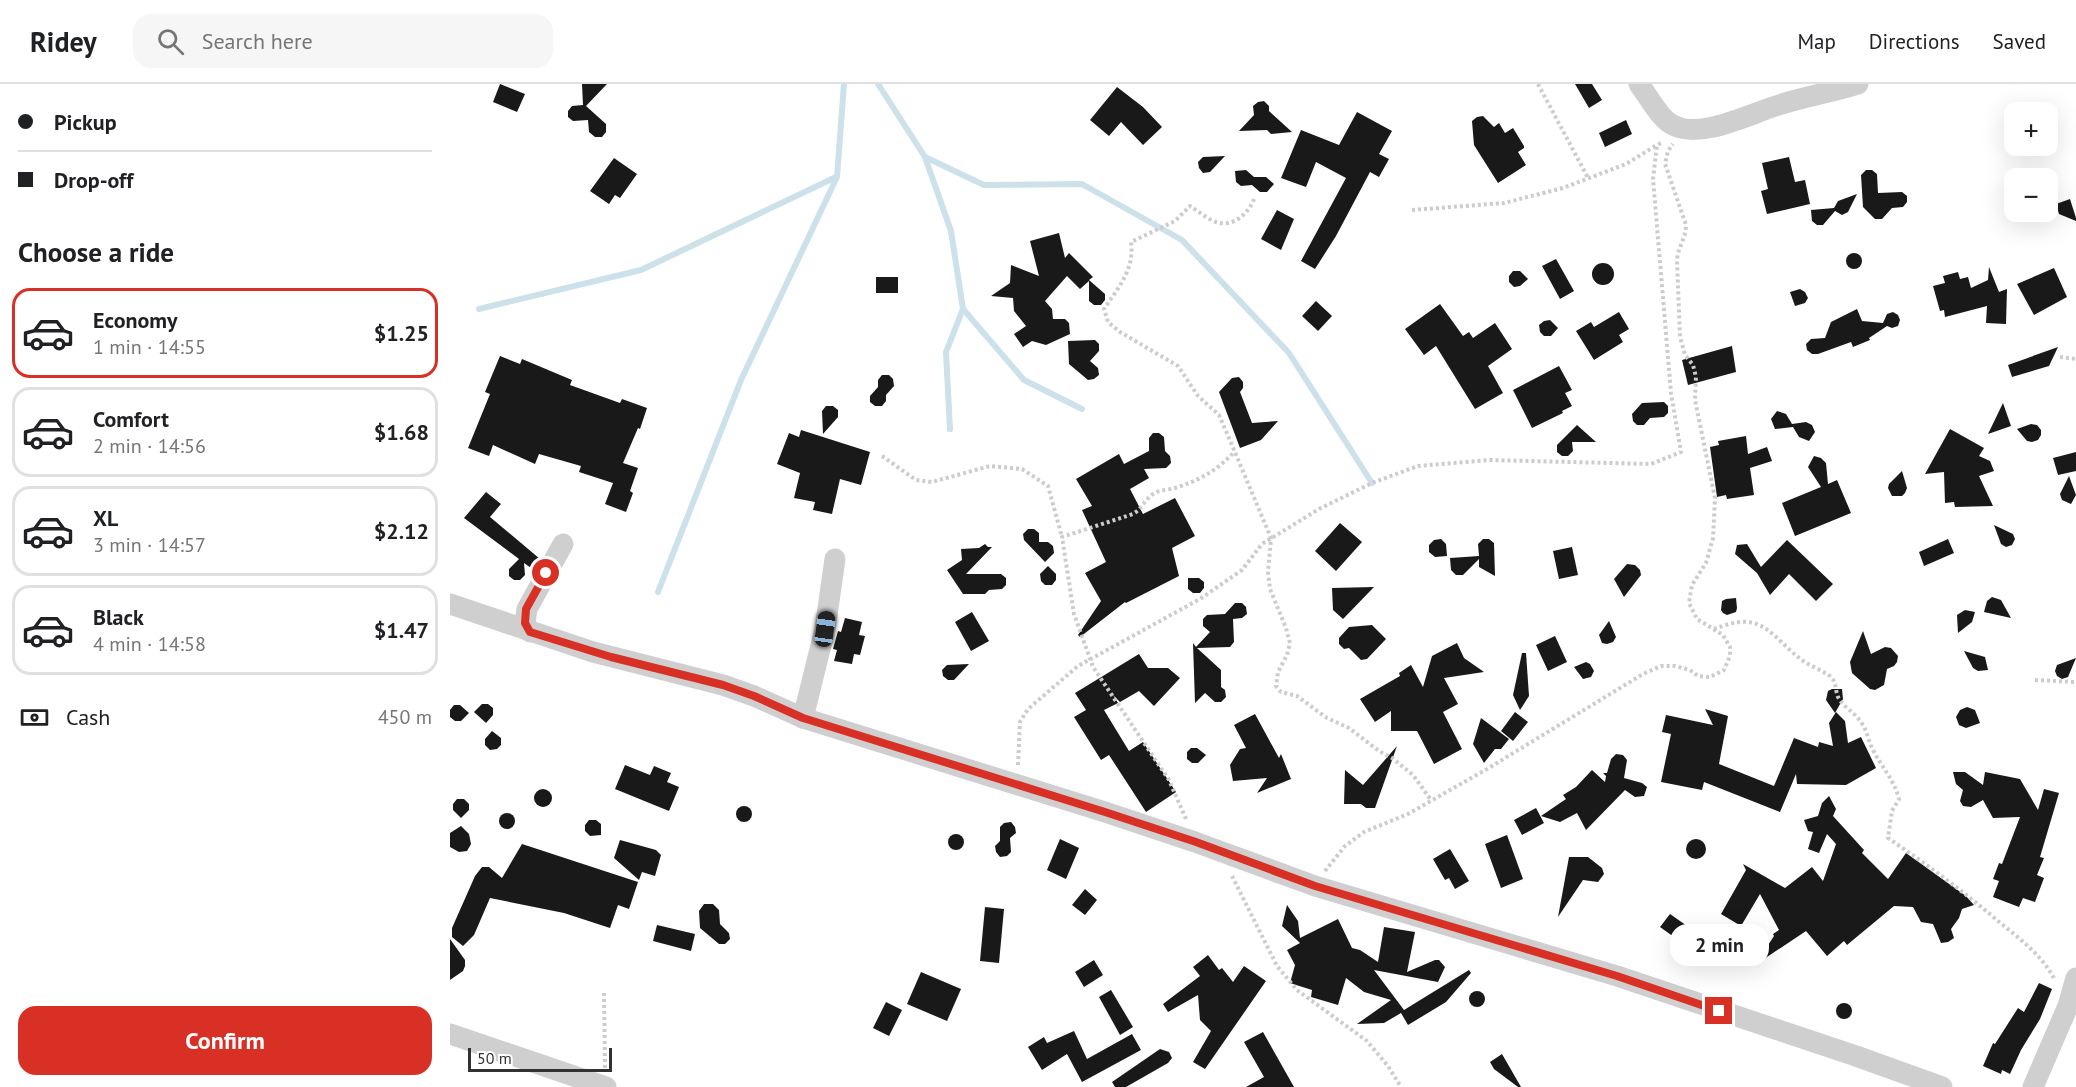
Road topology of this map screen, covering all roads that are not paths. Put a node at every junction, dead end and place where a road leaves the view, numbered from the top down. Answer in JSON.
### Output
{"nodes":[{"id":1,"x":1639,"y":84,"type":"edge"},
{"id":2,"x":1858,"y":84,"type":"edge"},
{"id":3,"x":563,"y":544,"type":"dead end"},
{"id":4,"x":835,"y":559,"type":"dead end"},
{"id":5,"x":450,"y":604,"type":"edge"},
{"id":6,"x":530,"y":632,"type":"junction"},
{"id":7,"x":803,"y":718,"type":"junction"},
{"id":8,"x":2076,"y":978,"type":"edge"},
{"id":9,"x":450,"y":1034,"type":"edge"},
{"id":10,"x":606,"y":1081,"type":"edge"},
{"id":11,"x":1941,"y":1087,"type":"edge"},
{"id":12,"x":2033,"y":1087,"type":"edge"}],
"edges":[{"from":1,"to":2,"type":"street"},
{"from":3,"to":6,"type":"street"},
{"from":4,"to":7,"type":"street"},
{"from":5,"to":6,"type":"street"},
{"from":6,"to":7,"type":"street"},
{"from":7,"to":11,"type":"street"},
{"from":8,"to":12,"type":"street"},
{"from":9,"to":10,"type":"street"}]}
